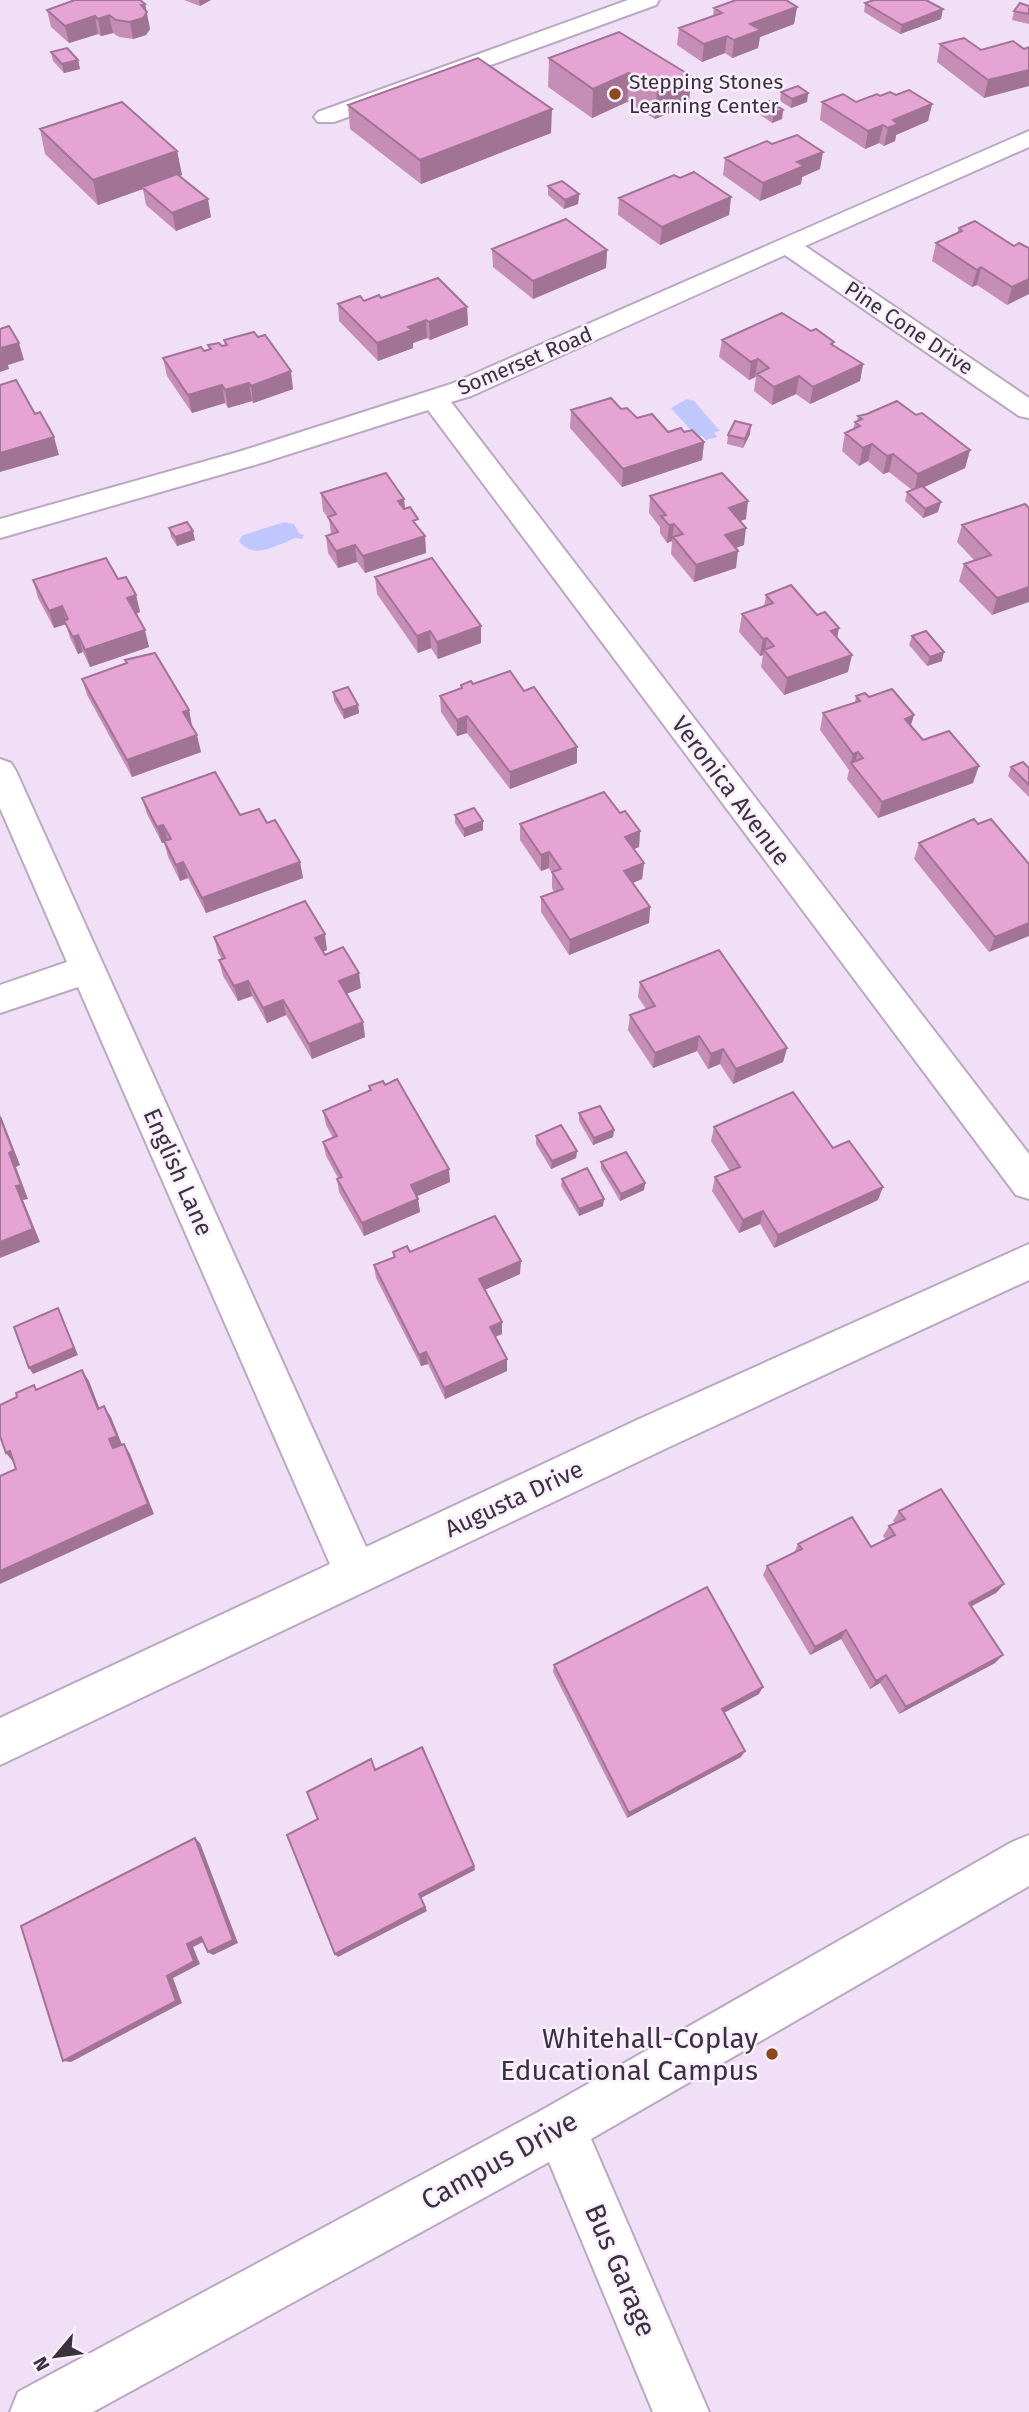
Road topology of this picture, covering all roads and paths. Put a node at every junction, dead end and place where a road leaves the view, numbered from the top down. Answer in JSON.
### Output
{"nodes":[{"id":1,"x":648,"y":0,"type":"edge"},
{"id":2,"x":326,"y":117,"type":"dead end"},
{"id":3,"x":1029,"y":138,"type":"edge"},
{"id":4,"x":788,"y":246,"type":"junction"},
{"id":5,"x":434,"y":399,"type":"junction"},
{"id":6,"x":1029,"y":410,"type":"edge"},
{"id":7,"x":0,"y":529,"type":"edge"},
{"id":8,"x":0,"y":771,"type":"edge"},
{"id":9,"x":88,"y":969,"type":"junction"},
{"id":10,"x":0,"y":999,"type":"edge"},
{"id":11,"x":1029,"y":1183,"type":"edge"},
{"id":12,"x":1029,"y":1261,"type":"edge"},
{"id":13,"x":356,"y":1574,"type":"junction"},
{"id":14,"x":0,"y":1741,"type":"edge"},
{"id":15,"x":1029,"y":1859,"type":"edge"},
{"id":16,"x":560,"y":2128,"type":"junction"},
{"id":17,"x":38,"y":2412,"type":"edge"},
{"id":18,"x":681,"y":2412,"type":"edge"}],
"edges":[{"from":1,"to":2,"type":"street"},
{"from":3,"to":4,"type":"street","name":"Somerset Road"},
{"from":4,"to":5,"type":"street","name":"Somerset Road"},
{"from":4,"to":6,"type":"street","name":"Pine Cone Drive"},
{"from":5,"to":7,"type":"street","name":"Somerset Road"},
{"from":5,"to":11,"type":"street","name":"Veronica Avenue"},
{"from":8,"to":9,"type":"street","name":"English Lane"},
{"from":9,"to":10,"type":"street"},
{"from":9,"to":13,"type":"street","name":"English Lane"},
{"from":12,"to":13,"type":"street","name":"Augusta Drive"},
{"from":13,"to":14,"type":"street","name":"Augusta Drive"},
{"from":15,"to":16,"type":"street","name":"Campus Drive"},
{"from":16,"to":17,"type":"street","name":"Campus Drive"},
{"from":16,"to":18,"type":"street","name":"Bus Garage"}]}
